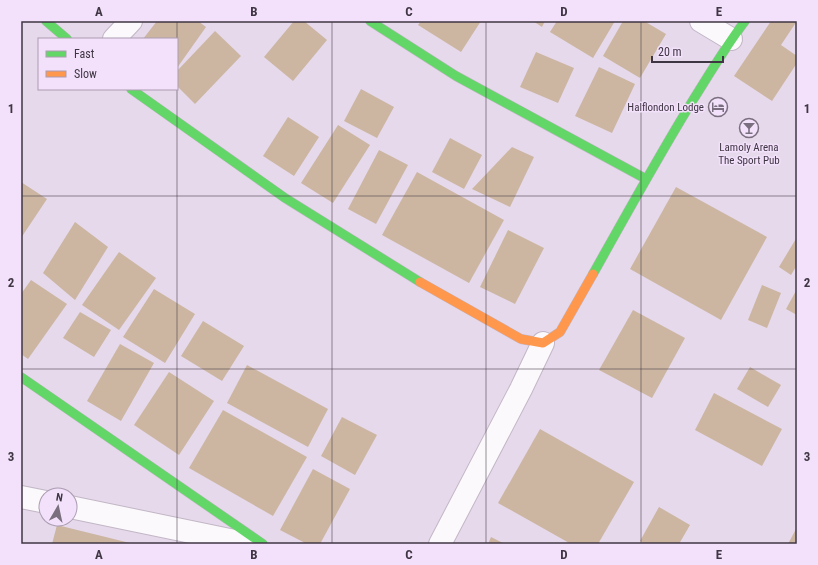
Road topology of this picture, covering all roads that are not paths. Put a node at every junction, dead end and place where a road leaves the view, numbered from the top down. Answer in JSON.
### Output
{"nodes":[{"id":1,"x":46,"y":21,"type":"edge"},
{"id":2,"x":131,"y":21,"type":"edge"},
{"id":3,"x":370,"y":21,"type":"edge"},
{"id":4,"x":701,"y":21,"type":"edge"},
{"id":5,"x":745,"y":21,"type":"edge"},
{"id":6,"x":66,"y":38,"type":"edge"},
{"id":7,"x":115,"y":38,"type":"edge"},
{"id":8,"x":731,"y":39,"type":"junction"},
{"id":9,"x":132,"y":90,"type":"edge"},
{"id":10,"x":646,"y":179,"type":"junction"},
{"id":11,"x":543,"y":343,"type":"junction"},
{"id":12,"x":21,"y":377,"type":"edge"},
{"id":13,"x":21,"y":497,"type":"edge"},
{"id":14,"x":38,"y":500,"type":"edge"},
{"id":15,"x":78,"y":509,"type":"edge"},
{"id":16,"x":249,"y":544,"type":"edge"},
{"id":17,"x":263,"y":544,"type":"edge"},
{"id":18,"x":440,"y":544,"type":"edge"}],
"edges":[{"from":1,"to":6,"type":"street"},
{"from":2,"to":7,"type":"street"},
{"from":3,"to":10,"type":"street"},
{"from":4,"to":8,"type":"street"},
{"from":5,"to":8,"type":"street"},
{"from":8,"to":10,"type":"street"},
{"from":9,"to":11,"type":"street"},
{"from":10,"to":11,"type":"street"},
{"from":11,"to":18,"type":"street"},
{"from":12,"to":17,"type":"street"},
{"from":13,"to":14,"type":"street"},
{"from":15,"to":16,"type":"street"}]}
